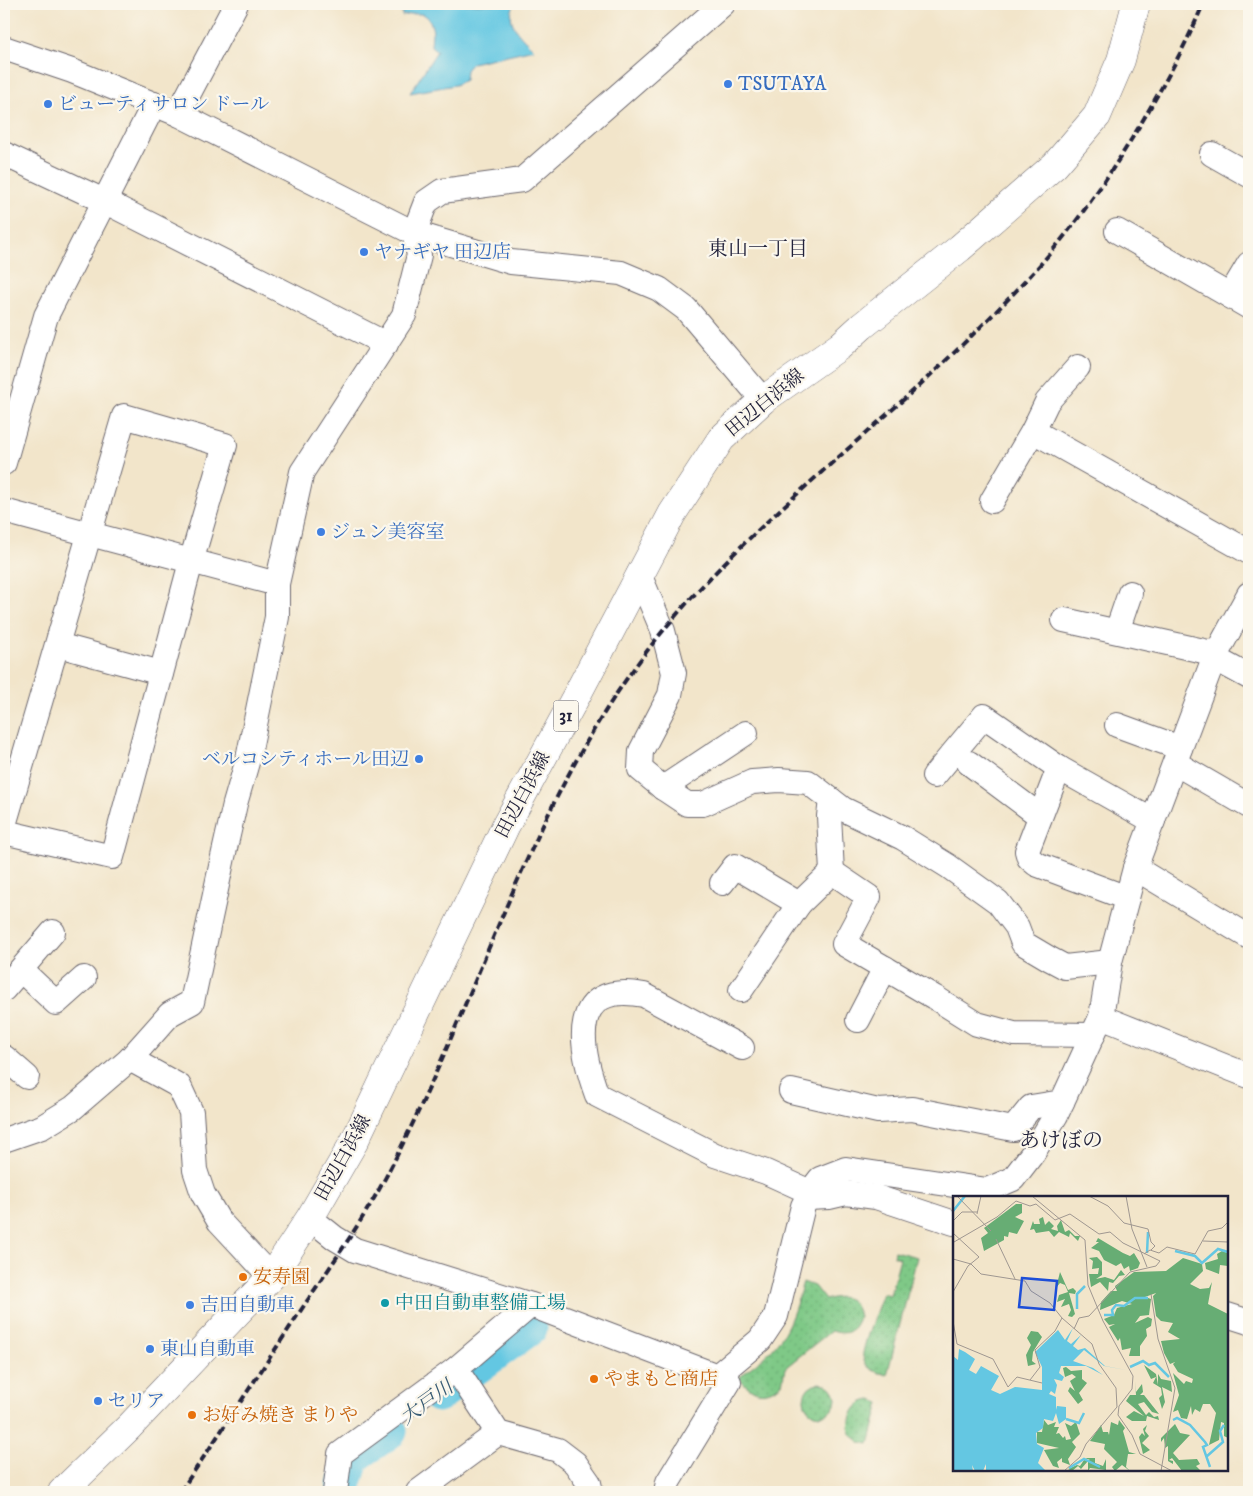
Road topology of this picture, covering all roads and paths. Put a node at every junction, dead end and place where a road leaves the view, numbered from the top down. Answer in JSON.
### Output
{"nodes":[{"id":1,"x":236,"y":4,"type":"edge"},
{"id":2,"x":723,"y":4,"type":"edge"},
{"id":3,"x":1136,"y":4,"type":"edge"},
{"id":4,"x":4,"y":48,"type":"edge"},
{"id":5,"x":154,"y":104,"type":"junction"},
{"id":6,"x":178,"y":114,"type":"junction"},
{"id":7,"x":4,"y":154,"type":"edge"},
{"id":8,"x":1212,"y":154,"type":"dead end"},
{"id":9,"x":1249,"y":175,"type":"edge"},
{"id":10,"x":104,"y":201,"type":"junction"},
{"id":11,"x":1116,"y":231,"type":"dead end"},
{"id":12,"x":414,"y":233,"type":"junction"},
{"id":13,"x":1249,"y":264,"type":"edge"},
{"id":14,"x":1239,"y":301,"type":"edge"},
{"id":15,"x":386,"y":344,"type":"junction"},
{"id":16,"x":1078,"y":367,"type":"dead end"},
{"id":17,"x":763,"y":400,"type":"junction"},
{"id":18,"x":1033,"y":431,"type":"junction"},
{"id":19,"x":4,"y":463,"type":"edge"},
{"id":20,"x":992,"y":501,"type":"dead end"},
{"id":21,"x":4,"y":511,"type":"edge"},
{"id":22,"x":91,"y":534,"type":"junction"},
{"id":23,"x":1249,"y":552,"type":"edge"},
{"id":24,"x":191,"y":562,"type":"junction"},
{"id":25,"x":640,"y":574,"type":"junction"},
{"id":26,"x":277,"y":584,"type":"junction"},
{"id":27,"x":1130,"y":593,"type":"dead end"},
{"id":28,"x":1249,"y":594,"type":"edge"},
{"id":29,"x":1064,"y":620,"type":"dead end"},
{"id":30,"x":1117,"y":631,"type":"junction"},
{"id":31,"x":58,"y":645,"type":"junction"},
{"id":32,"x":1216,"y":656,"type":"junction"},
{"id":33,"x":161,"y":673,"type":"junction"},
{"id":34,"x":1249,"y":677,"type":"edge"},
{"id":35,"x":1117,"y":725,"type":"dead end"},
{"id":36,"x":746,"y":733,"type":"dead end"},
{"id":37,"x":1177,"y":755,"type":"junction"},
{"id":38,"x":969,"y":763,"type":"dead end"},
{"id":39,"x":1059,"y":768,"type":"junction"},
{"id":40,"x":934,"y":776,"type":"dead end"},
{"id":41,"x":663,"y":788,"type":"junction"},
{"id":42,"x":831,"y":800,"type":"junction"},
{"id":43,"x":1249,"y":806,"type":"edge"},
{"id":44,"x":1040,"y":816,"type":"junction"},
{"id":45,"x":1153,"y":821,"type":"junction"},
{"id":46,"x":4,"y":825,"type":"edge"},
{"id":47,"x":4,"y":832,"type":"edge"},
{"id":48,"x":1135,"y":868,"type":"junction"},
{"id":49,"x":832,"y":872,"type":"junction"},
{"id":50,"x":722,"y":884,"type":"dead end"},
{"id":51,"x":1127,"y":898,"type":"junction"},
{"id":52,"x":799,"y":904,"type":"junction"},
{"id":53,"x":53,"y":932,"type":"dead end"},
{"id":54,"x":1249,"y":937,"type":"edge"},
{"id":55,"x":1110,"y":962,"type":"junction"},
{"id":56,"x":885,"y":968,"type":"junction"},
{"id":57,"x":21,"y":970,"type":"junction"},
{"id":58,"x":84,"y":978,"type":"dead end"},
{"id":59,"x":4,"y":989,"type":"edge"},
{"id":60,"x":741,"y":990,"type":"dead end"},
{"id":61,"x":858,"y":1020,"type":"dead end"},
{"id":62,"x":1097,"y":1026,"type":"junction"},
{"id":63,"x":742,"y":1048,"type":"dead end"},
{"id":64,"x":4,"y":1057,"type":"edge"},
{"id":65,"x":130,"y":1059,"type":"junction"},
{"id":66,"x":27,"y":1076,"type":"dead end"},
{"id":67,"x":1249,"y":1076,"type":"edge"},
{"id":68,"x":791,"y":1091,"type":"dead end"},
{"id":69,"x":1062,"y":1102,"type":"junction"},
{"id":70,"x":4,"y":1140,"type":"edge"},
{"id":71,"x":808,"y":1195,"type":"junction"},
{"id":72,"x":310,"y":1218,"type":"junction"},
{"id":73,"x":953,"y":1223,"type":"edge"},
{"id":74,"x":271,"y":1277,"type":"junction"},
{"id":75,"x":531,"y":1305,"type":"junction"},
{"id":76,"x":1228,"y":1315,"type":"edge"},
{"id":77,"x":1249,"y":1322,"type":"edge"},
{"id":78,"x":459,"y":1374,"type":"junction"},
{"id":79,"x":729,"y":1382,"type":"dead end"},
{"id":80,"x":498,"y":1433,"type":"junction"},
{"id":81,"x":62,"y":1492,"type":"edge"},
{"id":82,"x":335,"y":1492,"type":"edge"},
{"id":83,"x":418,"y":1492,"type":"edge"},
{"id":84,"x":591,"y":1492,"type":"edge"},
{"id":85,"x":666,"y":1492,"type":"edge"}],
"edges":[{"from":1,"to":6,"type":"street"},
{"from":2,"to":12,"type":"street"},
{"from":3,"to":17,"type":"main road","name":"田辺白浜線","number":"31"},
{"from":4,"to":5,"type":"street"},
{"from":5,"to":6,"type":"street"},
{"from":5,"to":10,"type":"street"},
{"from":6,"to":12,"type":"street"},
{"from":7,"to":10,"type":"street"},
{"from":8,"to":9,"type":"street"},
{"from":10,"to":15,"type":"street"},
{"from":10,"to":19,"type":"street"},
{"from":11,"to":14,"type":"street"},
{"from":12,"to":15,"type":"street"},
{"from":12,"to":17,"type":"street"},
{"from":13,"to":14,"type":"street"},
{"from":15,"to":26,"type":"street"},
{"from":16,"to":18,"type":"street"},
{"from":17,"to":25,"type":"main road","name":"田辺白浜線","number":"31"},
{"from":18,"to":20,"type":"street"},
{"from":18,"to":23,"type":"street"},
{"from":21,"to":22,"type":"street"},
{"from":22,"to":24,"type":"street"},
{"from":22,"to":24,"type":"street"},
{"from":22,"to":31,"type":"street"},
{"from":24,"to":26,"type":"street"},
{"from":24,"to":33,"type":"street"},
{"from":25,"to":41,"type":"street"},
{"from":25,"to":72,"type":"main road","name":"田辺白浜線","number":"31"},
{"from":26,"to":65,"type":"street"},
{"from":27,"to":30,"type":"street"},
{"from":28,"to":32,"type":"street"},
{"from":29,"to":30,"type":"street"},
{"from":30,"to":32,"type":"street"},
{"from":31,"to":33,"type":"street"},
{"from":31,"to":46,"type":"street"},
{"from":32,"to":34,"type":"street"},
{"from":32,"to":37,"type":"street"},
{"from":33,"to":47,"type":"street"},
{"from":35,"to":37,"type":"street"},
{"from":36,"to":41,"type":"street"},
{"from":37,"to":43,"type":"street"},
{"from":37,"to":45,"type":"street"},
{"from":38,"to":44,"type":"street"},
{"from":39,"to":40,"type":"street"},
{"from":39,"to":44,"type":"street"},
{"from":39,"to":45,"type":"street"},
{"from":41,"to":42,"type":"street"},
{"from":42,"to":49,"type":"street"},
{"from":42,"to":55,"type":"street"},
{"from":44,"to":51,"type":"street"},
{"from":45,"to":48,"type":"street"},
{"from":48,"to":51,"type":"street"},
{"from":48,"to":54,"type":"street"},
{"from":49,"to":52,"type":"street"},
{"from":49,"to":56,"type":"street"},
{"from":50,"to":52,"type":"street"},
{"from":51,"to":55,"type":"street"},
{"from":52,"to":60,"type":"street"},
{"from":53,"to":57,"type":"street"},
{"from":55,"to":62,"type":"street"},
{"from":56,"to":61,"type":"street"},
{"from":56,"to":62,"type":"street"},
{"from":57,"to":58,"type":"street"},
{"from":57,"to":59,"type":"street"},
{"from":62,"to":67,"type":"street"},
{"from":62,"to":69,"type":"street"},
{"from":63,"to":71,"type":"street"},
{"from":64,"to":66,"type":"street"},
{"from":65,"to":70,"type":"street"},
{"from":65,"to":74,"type":"street"},
{"from":68,"to":69,"type":"street"},
{"from":69,"to":71,"type":"street"},
{"from":71,"to":73,"type":"street"},
{"from":71,"to":75,"type":"street"},
{"from":72,"to":74,"type":"main road","name":"田辺白浜線","number":"31"},
{"from":72,"to":75,"type":"street"},
{"from":74,"to":81,"type":"main road","name":"田辺白浜線","number":"31"},
{"from":75,"to":78,"type":"street"},
{"from":76,"to":77,"type":"street"},
{"from":78,"to":80,"type":"street"},
{"from":78,"to":82,"type":"street"},
{"from":79,"to":85,"type":"street"},
{"from":80,"to":83,"type":"street"},
{"from":80,"to":84,"type":"street"}]}
